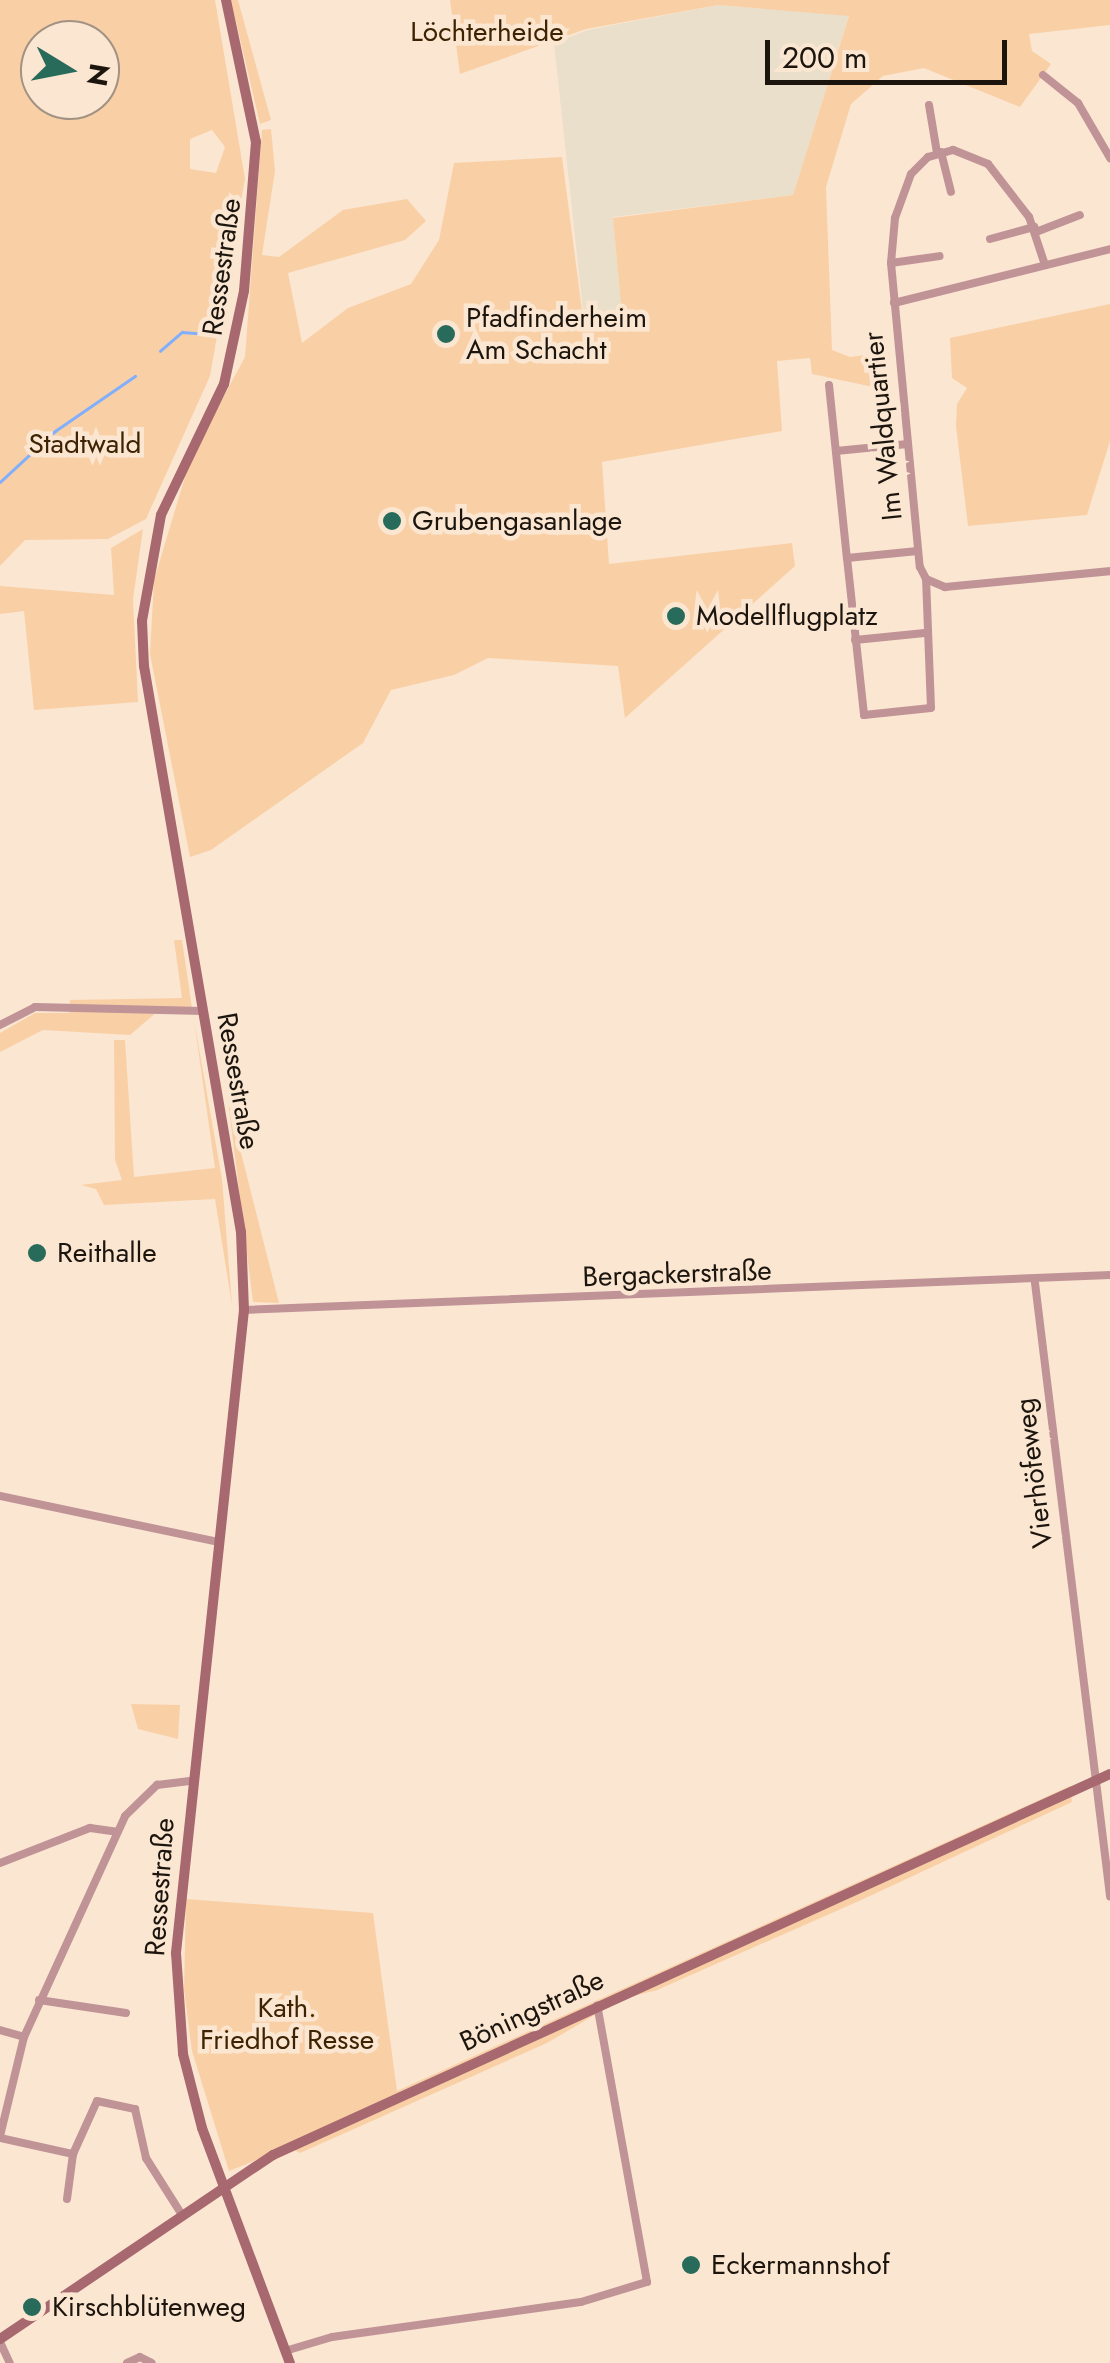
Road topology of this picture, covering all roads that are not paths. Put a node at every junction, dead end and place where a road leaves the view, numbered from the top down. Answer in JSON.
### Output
{"nodes":[{"id":1,"x":226,"y":0,"type":"edge"},
{"id":2,"x":1043,"y":75,"type":"dead end"},
{"id":3,"x":929,"y":105,"type":"dead end"},
{"id":4,"x":939,"y":152,"type":"junction"},
{"id":5,"x":1110,"y":158,"type":"edge"},
{"id":6,"x":951,"y":192,"type":"dead end"},
{"id":7,"x":1080,"y":215,"type":"dead end"},
{"id":8,"x":1035,"y":229,"type":"junction"},
{"id":9,"x":990,"y":239,"type":"dead end"},
{"id":10,"x":1110,"y":249,"type":"edge"},
{"id":11,"x":940,"y":256,"type":"dead end"},
{"id":12,"x":891,"y":264,"type":"junction"},
{"id":13,"x":1045,"y":265,"type":"junction"},
{"id":14,"x":894,"y":303,"type":"junction"},
{"id":15,"x":828,"y":385,"type":"dead end"},
{"id":16,"x":908,"y":444,"type":"junction"},
{"id":17,"x":836,"y":451,"type":"junction"},
{"id":18,"x":918,"y":552,"type":"junction"},
{"id":19,"x":846,"y":558,"type":"junction"},
{"id":20,"x":1110,"y":571,"type":"edge"},
{"id":21,"x":926,"y":580,"type":"junction"},
{"id":22,"x":925,"y":633,"type":"junction"},
{"id":23,"x":855,"y":640,"type":"junction"},
{"id":24,"x":204,"y":1012,"type":"junction"},
{"id":25,"x":0,"y":1025,"type":"edge"},
{"id":26,"x":1110,"y":1275,"type":"edge"},
{"id":27,"x":1035,"y":1283,"type":"junction"},
{"id":28,"x":244,"y":1310,"type":"junction"},
{"id":29,"x":0,"y":1496,"type":"edge"},
{"id":30,"x":219,"y":1542,"type":"junction"},
{"id":31,"x":1110,"y":1774,"type":"edge"},
{"id":32,"x":1095,"y":1779,"type":"junction"},
{"id":33,"x":192,"y":1781,"type":"junction"},
{"id":34,"x":117,"y":1832,"type":"junction"},
{"id":35,"x":0,"y":1863,"type":"edge"},
{"id":36,"x":1110,"y":1896,"type":"edge"},
{"id":37,"x":40,"y":2000,"type":"junction"},
{"id":38,"x":597,"y":2006,"type":"junction"},
{"id":39,"x":126,"y":2012,"type":"dead end"},
{"id":40,"x":0,"y":2030,"type":"edge"},
{"id":41,"x":24,"y":2036,"type":"junction"},
{"id":42,"x":0,"y":2137,"type":"edge"},
{"id":43,"x":73,"y":2154,"type":"junction"},
{"id":44,"x":223,"y":2186,"type":"junction"},
{"id":45,"x":67,"y":2199,"type":"dead end"},
{"id":46,"x":182,"y":2215,"type":"junction"},
{"id":47,"x":0,"y":2340,"type":"edge"},
{"id":48,"x":288,"y":2357,"type":"edge"},
{"id":49,"x":10,"y":2363,"type":"edge"},
{"id":50,"x":127,"y":2363,"type":"edge"},
{"id":51,"x":152,"y":2363,"type":"edge"}],
"edges":[{"from":1,"to":24,"type":"main road","name":"Ressestraße"},
{"from":2,"to":5,"type":"street"},
{"from":3,"to":4,"type":"street"},
{"from":4,"to":6,"type":"street"},
{"from":4,"to":8,"type":"street"},
{"from":4,"to":12,"type":"street"},
{"from":7,"to":8,"type":"street"},
{"from":8,"to":9,"type":"street"},
{"from":8,"to":13,"type":"street"},
{"from":10,"to":13,"type":"street","name":"Im Waldquartier"},
{"from":11,"to":12,"type":"street"},
{"from":12,"to":14,"type":"street"},
{"from":13,"to":14,"type":"street","name":"Im Waldquartier"},
{"from":14,"to":16,"type":"street","name":"Im Waldquartier"},
{"from":15,"to":17,"type":"street"},
{"from":16,"to":17,"type":"street"},
{"from":16,"to":18,"type":"street","name":"Im Waldquartier"},
{"from":17,"to":19,"type":"street"},
{"from":18,"to":19,"type":"street"},
{"from":18,"to":21,"type":"street","name":"Im Waldquartier"},
{"from":19,"to":23,"type":"street"},
{"from":20,"to":21,"type":"street"},
{"from":21,"to":22,"type":"street","name":"Im Waldquartier"},
{"from":22,"to":23,"type":"street"},
{"from":22,"to":23,"type":"street","name":"Im Waldquartier"},
{"from":24,"to":25,"type":"street"},
{"from":24,"to":28,"type":"main road","name":"Ressestraße"},
{"from":26,"to":27,"type":"street","name":"Bergackerstraße"},
{"from":27,"to":28,"type":"street","name":"Bergackerstraße"},
{"from":27,"to":32,"type":"street","name":"Vierhöfeweg"},
{"from":28,"to":30,"type":"main road","name":"Ressestraße"},
{"from":29,"to":30,"type":"street"},
{"from":30,"to":33,"type":"main road","name":"Ressestraße"},
{"from":31,"to":32,"type":"main road","name":"Böningstraße"},
{"from":32,"to":36,"type":"street","name":"Vierhöfeweg"},
{"from":32,"to":38,"type":"main road","name":"Böningstraße"},
{"from":33,"to":34,"type":"street"},
{"from":33,"to":44,"type":"main road","name":"Ressestraße"},
{"from":34,"to":35,"type":"street"},
{"from":34,"to":37,"type":"street"},
{"from":37,"to":39,"type":"street"},
{"from":37,"to":41,"type":"street"},
{"from":38,"to":44,"type":"main road","name":"Böningstraße"},
{"from":38,"to":48,"type":"street"},
{"from":40,"to":41,"type":"street"},
{"from":41,"to":42,"type":"street"},
{"from":42,"to":43,"type":"street"},
{"from":43,"to":45,"type":"street"},
{"from":43,"to":46,"type":"street"},
{"from":44,"to":46,"type":"main road","name":"Böningstraße"},
{"from":44,"to":48,"type":"main road","name":"Ressestraße"},
{"from":46,"to":47,"type":"main road","name":"Böningstraße"},
{"from":47,"to":49,"type":"street"},
{"from":50,"to":51,"type":"street"}]}
